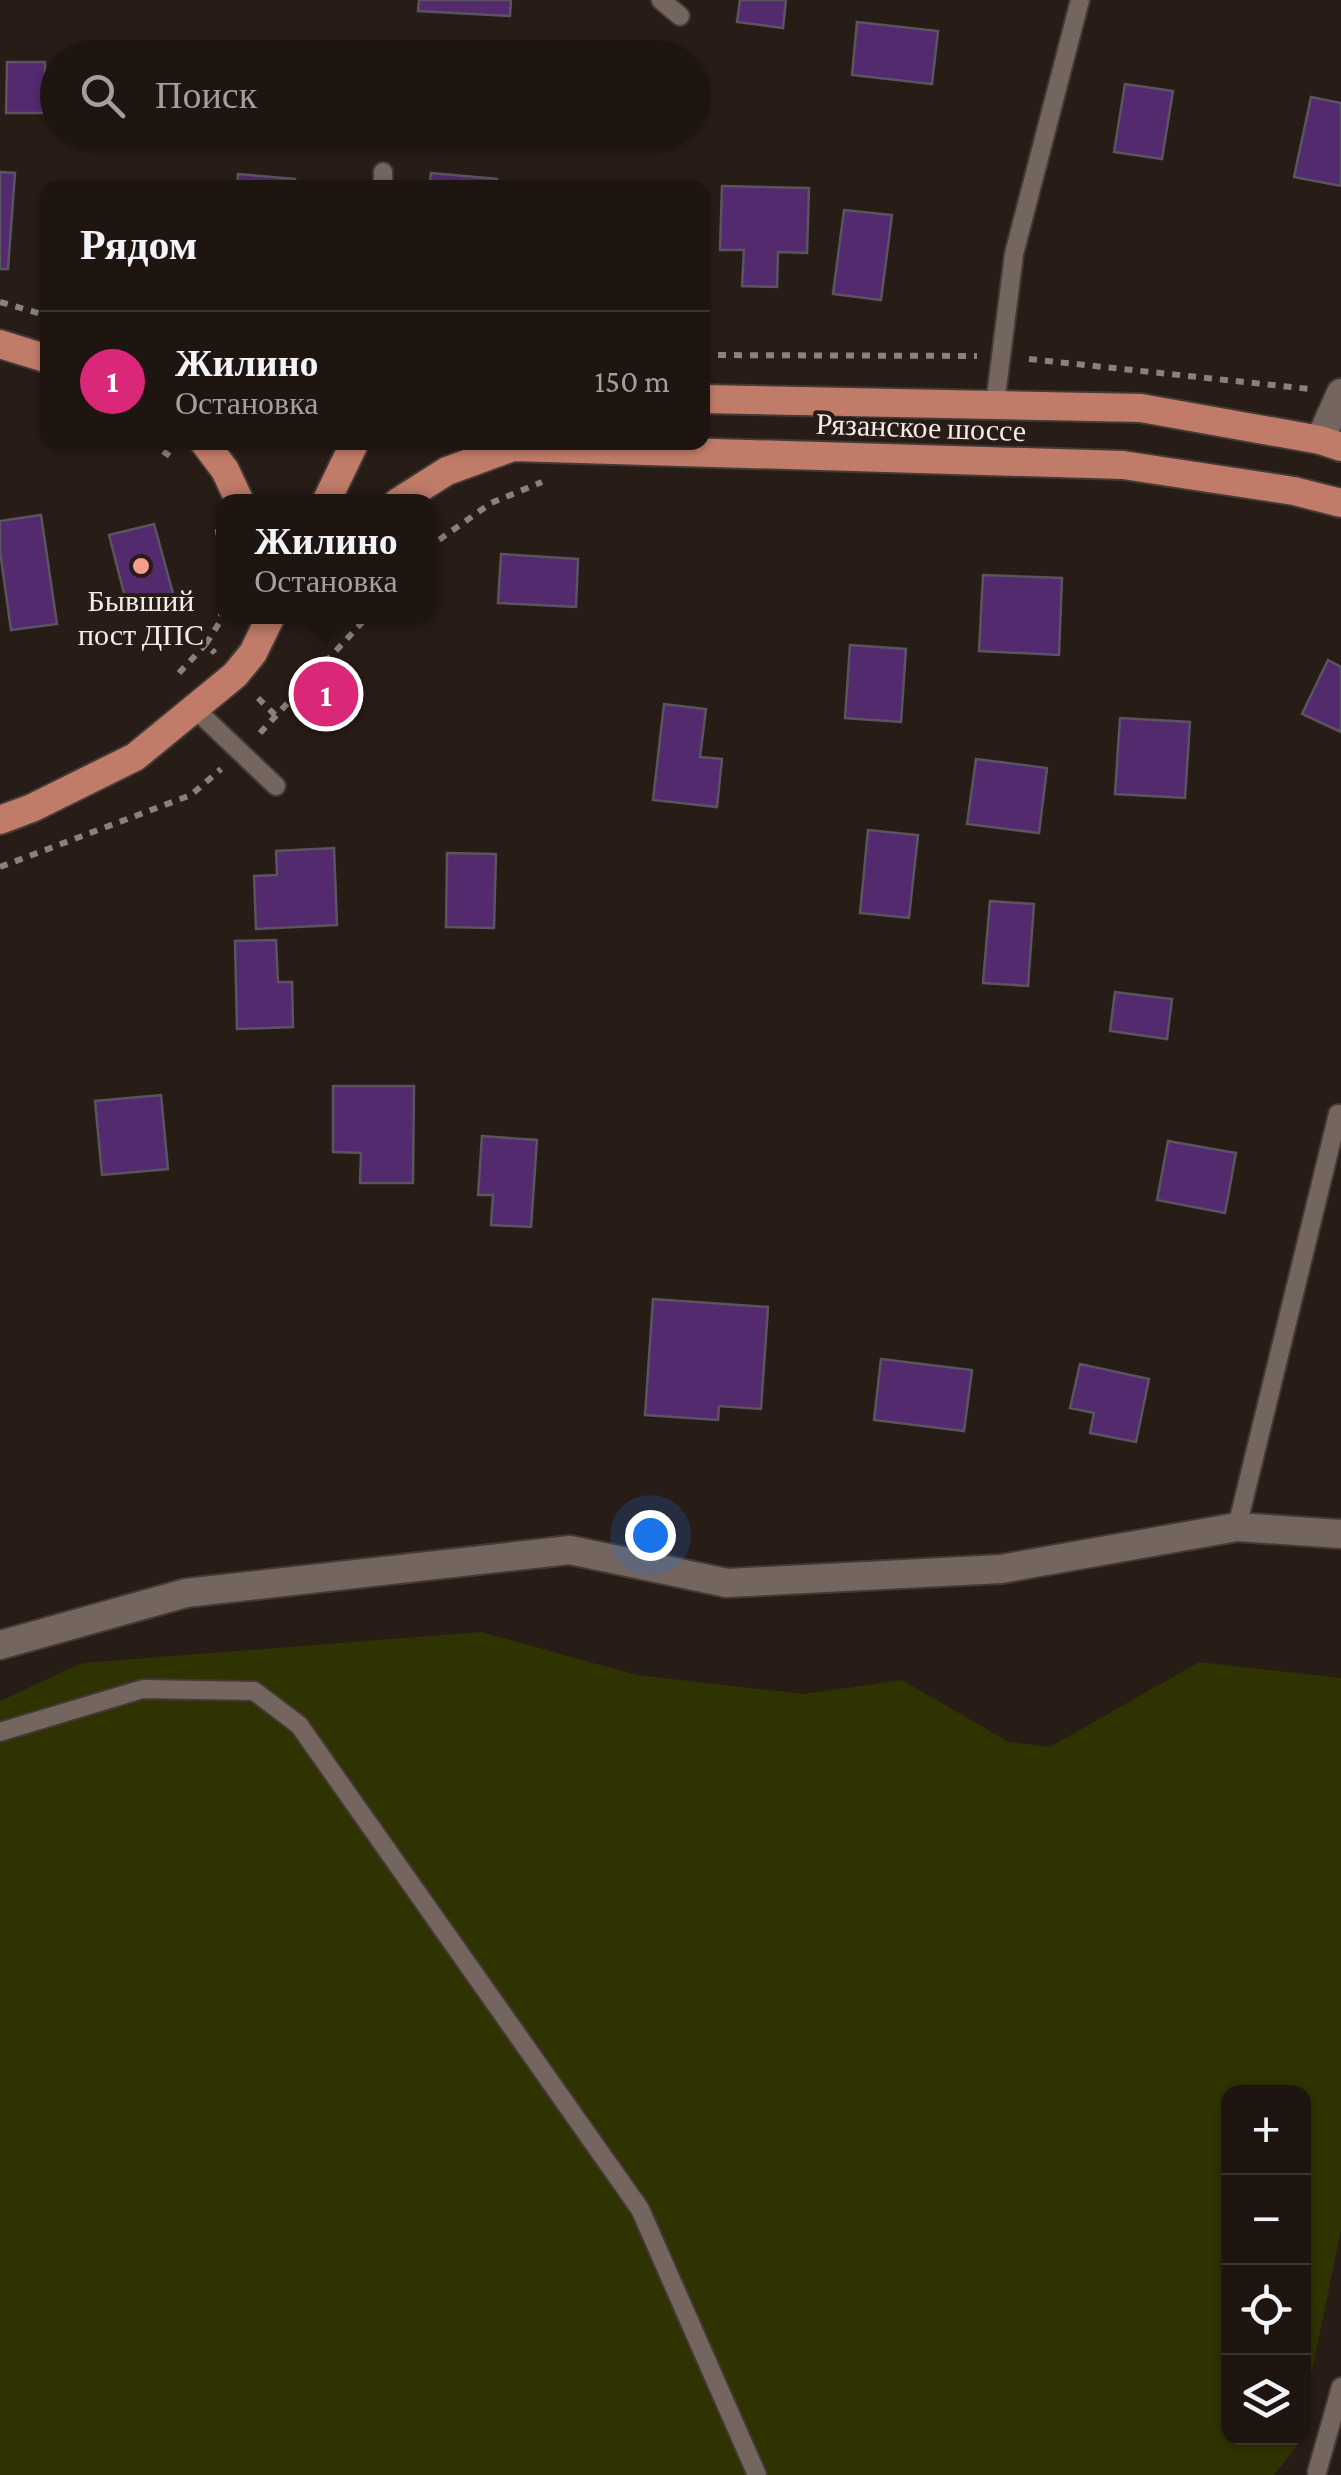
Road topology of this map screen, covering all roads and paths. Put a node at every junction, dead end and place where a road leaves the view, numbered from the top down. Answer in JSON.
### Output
{"nodes":[{"id":1,"x":661,"y":0,"type":"edge"},
{"id":2,"x":1080,"y":0,"type":"edge"},
{"id":3,"x":680,"y":16,"type":"dead end"},
{"id":4,"x":0,"y":302,"type":"edge"},
{"id":5,"x":40,"y":314,"type":"edge"},
{"id":6,"x":0,"y":344,"type":"edge"},
{"id":7,"x":40,"y":356,"type":"edge"},
{"id":8,"x":1341,"y":393,"type":"edge"},
{"id":9,"x":710,"y":399,"type":"edge"},
{"id":10,"x":995,"y":404,"type":"junction"},
{"id":11,"x":1331,"y":444,"type":"edge"},
{"id":12,"x":161,"y":450,"type":"edge"},
{"id":13,"x":210,"y":450,"type":"edge"},
{"id":14,"x":351,"y":450,"type":"edge"},
{"id":15,"x":493,"y":450,"type":"edge"},
{"id":16,"x":659,"y":450,"type":"edge"},
{"id":17,"x":184,"y":467,"type":"dead end"},
{"id":18,"x":550,"y":479,"type":"dead end"},
{"id":19,"x":236,"y":494,"type":"edge"},
{"id":20,"x":330,"y":494,"type":"edge"},
{"id":21,"x":411,"y":494,"type":"edge"},
{"id":22,"x":1341,"y":503,"type":"edge"},
{"id":23,"x":436,"y":542,"type":"edge"},
{"id":24,"x":218,"y":624,"type":"edge"},
{"id":25,"x":254,"y":624,"type":"edge"},
{"id":26,"x":267,"y":624,"type":"edge"},
{"id":27,"x":277,"y":624,"type":"edge"},
{"id":28,"x":361,"y":624,"type":"edge"},
{"id":29,"x":206,"y":644,"type":"dead end"},
{"id":30,"x":253,"y":653,"type":"junction"},
{"id":31,"x":194,"y":708,"type":"junction"},
{"id":32,"x":239,"y":752,"type":"junction"},
{"id":33,"x":276,"y":786,"type":"dead end"},
{"id":34,"x":0,"y":820,"type":"edge"},
{"id":35,"x":0,"y":867,"type":"edge"},
{"id":36,"x":1338,"y":1114,"type":"dead end"},
{"id":37,"x":1238,"y":1526,"type":"junction"},
{"id":38,"x":1341,"y":1534,"type":"edge"},
{"id":39,"x":0,"y":1645,"type":"edge"},
{"id":40,"x":0,"y":1732,"type":"edge"},
{"id":41,"x":1341,"y":2386,"type":"edge"},
{"id":42,"x":1317,"y":2472,"type":"dead end"},
{"id":43,"x":756,"y":2475,"type":"edge"}],
"edges":[{"from":1,"to":3,"type":"lane"},
{"from":2,"to":10,"type":"lane"},
{"from":4,"to":5,"type":"path"},
{"from":6,"to":7,"type":"main road"},
{"from":8,"to":11,"type":"street"},
{"from":9,"to":10,"type":"main road","name":"Рязанское шоссе"},
{"from":10,"to":11,"type":"main road","name":"Рязанское шоссе"},
{"from":12,"to":17,"type":"path"},
{"from":13,"to":19,"type":"main road"},
{"from":14,"to":20,"type":"main road"},
{"from":15,"to":21,"type":"main road"},
{"from":16,"to":22,"type":"main road","name":"Рязанское шоссе"},
{"from":18,"to":23,"type":"path"},
{"from":24,"to":29,"type":"path"},
{"from":25,"to":30,"type":"main road"},
{"from":26,"to":30,"type":"main road"},
{"from":27,"to":30,"type":"main road"},
{"from":28,"to":32,"type":"path"},
{"from":30,"to":31,"type":"main road"},
{"from":31,"to":32,"type":"lane"},
{"from":31,"to":34,"type":"main road"},
{"from":32,"to":33,"type":"lane"},
{"from":32,"to":35,"type":"path"},
{"from":36,"to":37,"type":"lane"},
{"from":37,"to":38,"type":"street"},
{"from":37,"to":39,"type":"street"},
{"from":40,"to":43,"type":"lane"},
{"from":41,"to":42,"type":"lane"}]}
